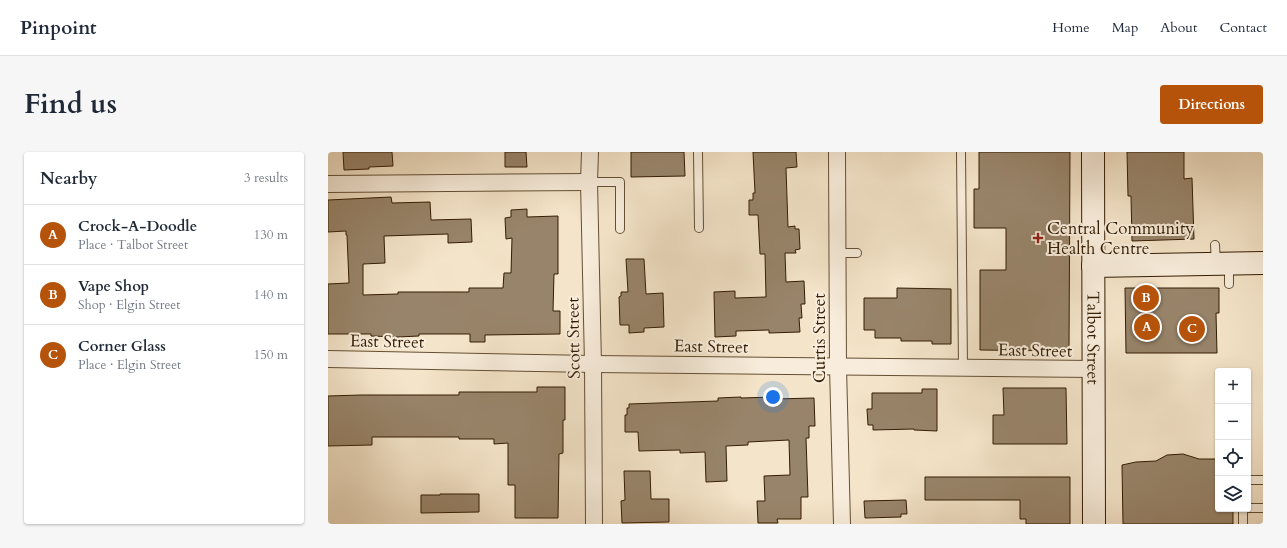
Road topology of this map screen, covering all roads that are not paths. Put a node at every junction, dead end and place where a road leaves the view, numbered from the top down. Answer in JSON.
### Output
{"nodes":[{"id":1,"x":590,"y":152,"type":"edge"},
{"id":2,"x":698,"y":152,"type":"edge"},
{"id":3,"x":837,"y":152,"type":"edge"},
{"id":4,"x":962,"y":152,"type":"edge"},
{"id":5,"x":1093,"y":152,"type":"edge"},
{"id":6,"x":589,"y":182,"type":"junction"},
{"id":7,"x":328,"y":184,"type":"edge"},
{"id":8,"x":699,"y":228,"type":"dead end"},
{"id":9,"x":620,"y":229,"type":"dead end"},
{"id":10,"x":837,"y":253,"type":"junction"},
{"id":11,"x":857,"y":253,"type":"dead end"},
{"id":12,"x":1263,"y":263,"type":"edge"},
{"id":13,"x":1093,"y":266,"type":"junction"},
{"id":14,"x":328,"y":359,"type":"edge"},
{"id":15,"x":593,"y":364,"type":"junction"},
{"id":16,"x":838,"y":367,"type":"junction"},
{"id":17,"x":963,"y":368,"type":"junction"},
{"id":18,"x":1094,"y":369,"type":"junction"},
{"id":19,"x":1251,"y":480,"type":"edge"},
{"id":20,"x":1263,"y":480,"type":"edge"},
{"id":21,"x":1251,"y":508,"type":"edge"},
{"id":22,"x":1263,"y":508,"type":"edge"},
{"id":23,"x":1243,"y":512,"type":"edge"},
{"id":24,"x":594,"y":524,"type":"edge"},
{"id":25,"x":842,"y":524,"type":"edge"},
{"id":26,"x":1094,"y":524,"type":"edge"},
{"id":27,"x":1243,"y":524,"type":"edge"}],
"edges":[{"from":1,"to":6,"type":"street","name":"Scott Street"},
{"from":2,"to":8,"type":"lane"},
{"from":3,"to":10,"type":"street","name":"Curtis Street"},
{"from":4,"to":17,"type":"lane"},
{"from":5,"to":13,"type":"main road","name":"Talbot Street"},
{"from":6,"to":7,"type":"street"},
{"from":6,"to":9,"type":"lane"},
{"from":6,"to":15,"type":"street","name":"Scott Street"},
{"from":10,"to":11,"type":"lane"},
{"from":10,"to":16,"type":"street","name":"Curtis Street"},
{"from":12,"to":13,"type":"main road"},
{"from":13,"to":18,"type":"main road","name":"Talbot Street"},
{"from":14,"to":15,"type":"street","name":"East Street"},
{"from":15,"to":16,"type":"street","name":"East Street"},
{"from":15,"to":24,"type":"street","name":"Scott Street"},
{"from":16,"to":17,"type":"street","name":"East Street"},
{"from":16,"to":25,"type":"street","name":"Curtis Street"},
{"from":17,"to":18,"type":"street","name":"East Street"},
{"from":18,"to":26,"type":"main road","name":"Talbot Street"},
{"from":19,"to":20,"type":"lane"},
{"from":21,"to":22,"type":"lane"},
{"from":23,"to":27,"type":"lane"}]}
